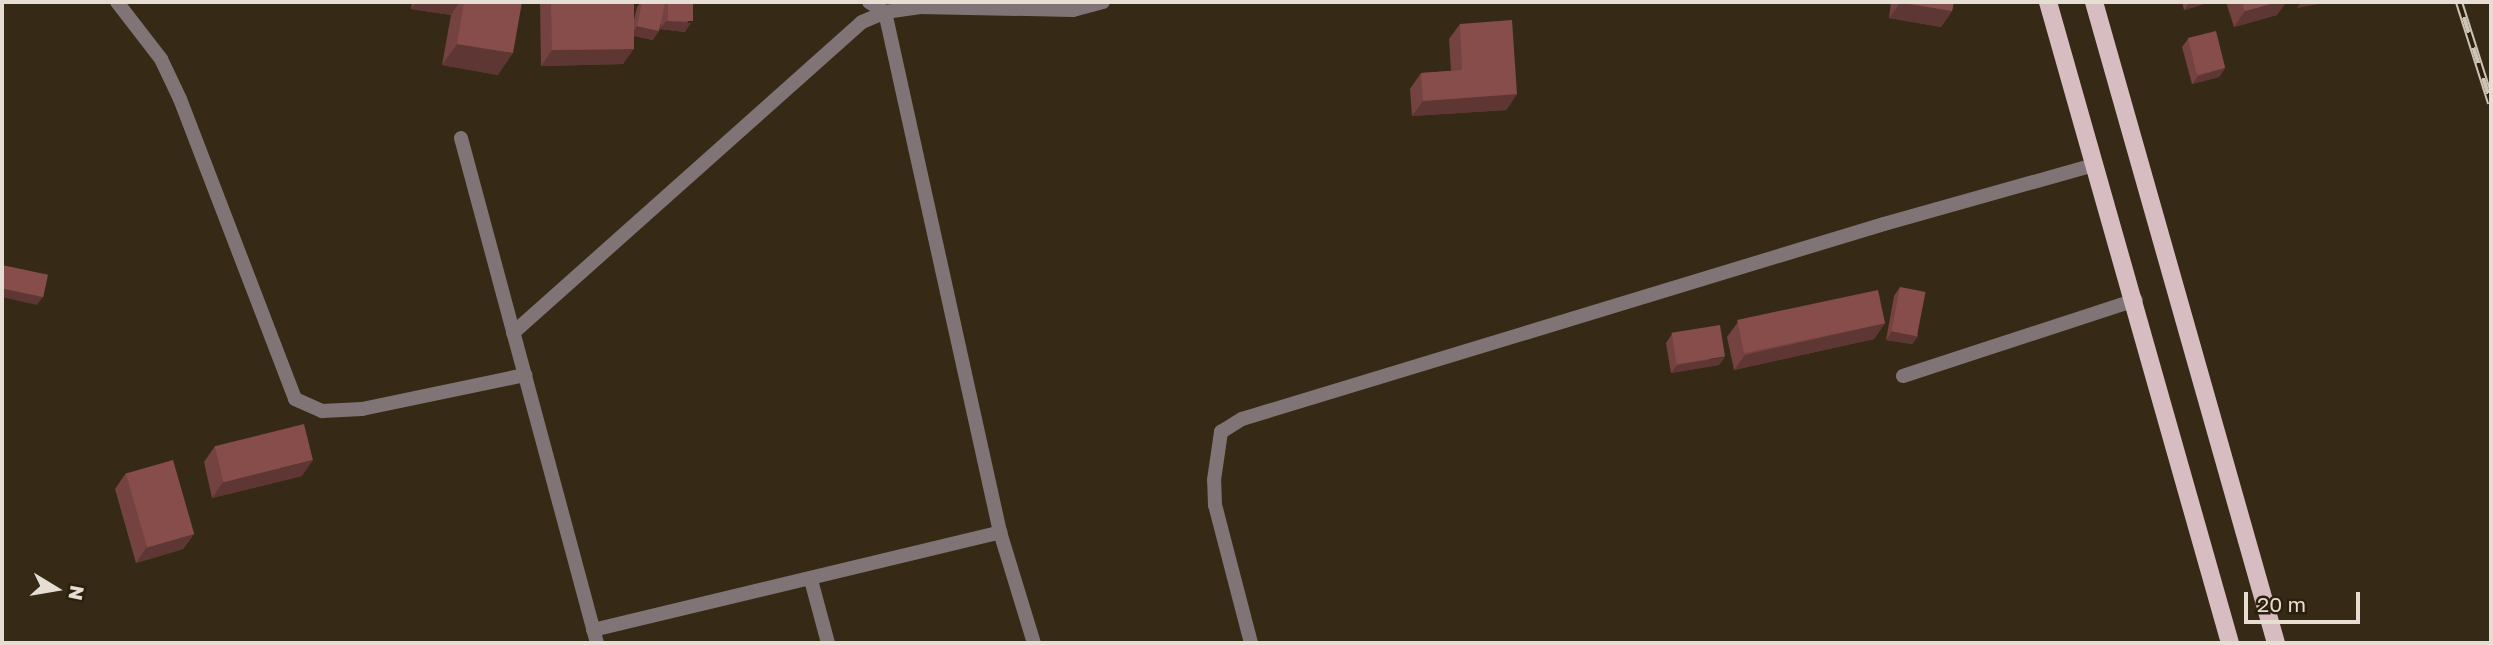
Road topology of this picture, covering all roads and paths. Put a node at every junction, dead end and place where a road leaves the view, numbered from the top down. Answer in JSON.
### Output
{"nodes":[{"id":1,"x":117,"y":2,"type":"edge"},
{"id":2,"x":869,"y":2,"type":"edge"},
{"id":3,"x":1102,"y":2,"type":"edge"},
{"id":4,"x":2048,"y":2,"type":"edge"},
{"id":5,"x":2094,"y":2,"type":"edge"},
{"id":6,"x":885,"y":12,"type":"junction"},
{"id":7,"x":461,"y":138,"type":"dead end"},
{"id":8,"x":2094,"y":165,"type":"junction"},
{"id":9,"x":2136,"y":300,"type":"junction"},
{"id":10,"x":513,"y":332,"type":"junction"},
{"id":11,"x":525,"y":375,"type":"junction"},
{"id":12,"x":1903,"y":376,"type":"dead end"},
{"id":13,"x":1000,"y":532,"type":"junction"},
{"id":14,"x":811,"y":580,"type":"junction"},
{"id":15,"x":595,"y":637,"type":"edge"},
{"id":16,"x":828,"y":643,"type":"edge"},
{"id":17,"x":1034,"y":643,"type":"edge"},
{"id":18,"x":1251,"y":643,"type":"edge"},
{"id":19,"x":2230,"y":643,"type":"edge"},
{"id":20,"x":2276,"y":643,"type":"edge"}],
"edges":[{"from":1,"to":11,"type":"street"},
{"from":2,"to":6,"type":"street"},
{"from":3,"to":6,"type":"street"},
{"from":4,"to":8,"type":"main road"},
{"from":5,"to":20,"type":"main road"},
{"from":6,"to":10,"type":"street"},
{"from":6,"to":13,"type":"street"},
{"from":7,"to":10,"type":"street"},
{"from":8,"to":9,"type":"main road"},
{"from":8,"to":18,"type":"street"},
{"from":9,"to":12,"type":"street"},
{"from":9,"to":19,"type":"main road"},
{"from":10,"to":11,"type":"street"},
{"from":11,"to":15,"type":"street"},
{"from":13,"to":14,"type":"street"},
{"from":13,"to":17,"type":"street"},
{"from":14,"to":15,"type":"street"},
{"from":14,"to":16,"type":"street"}]}
